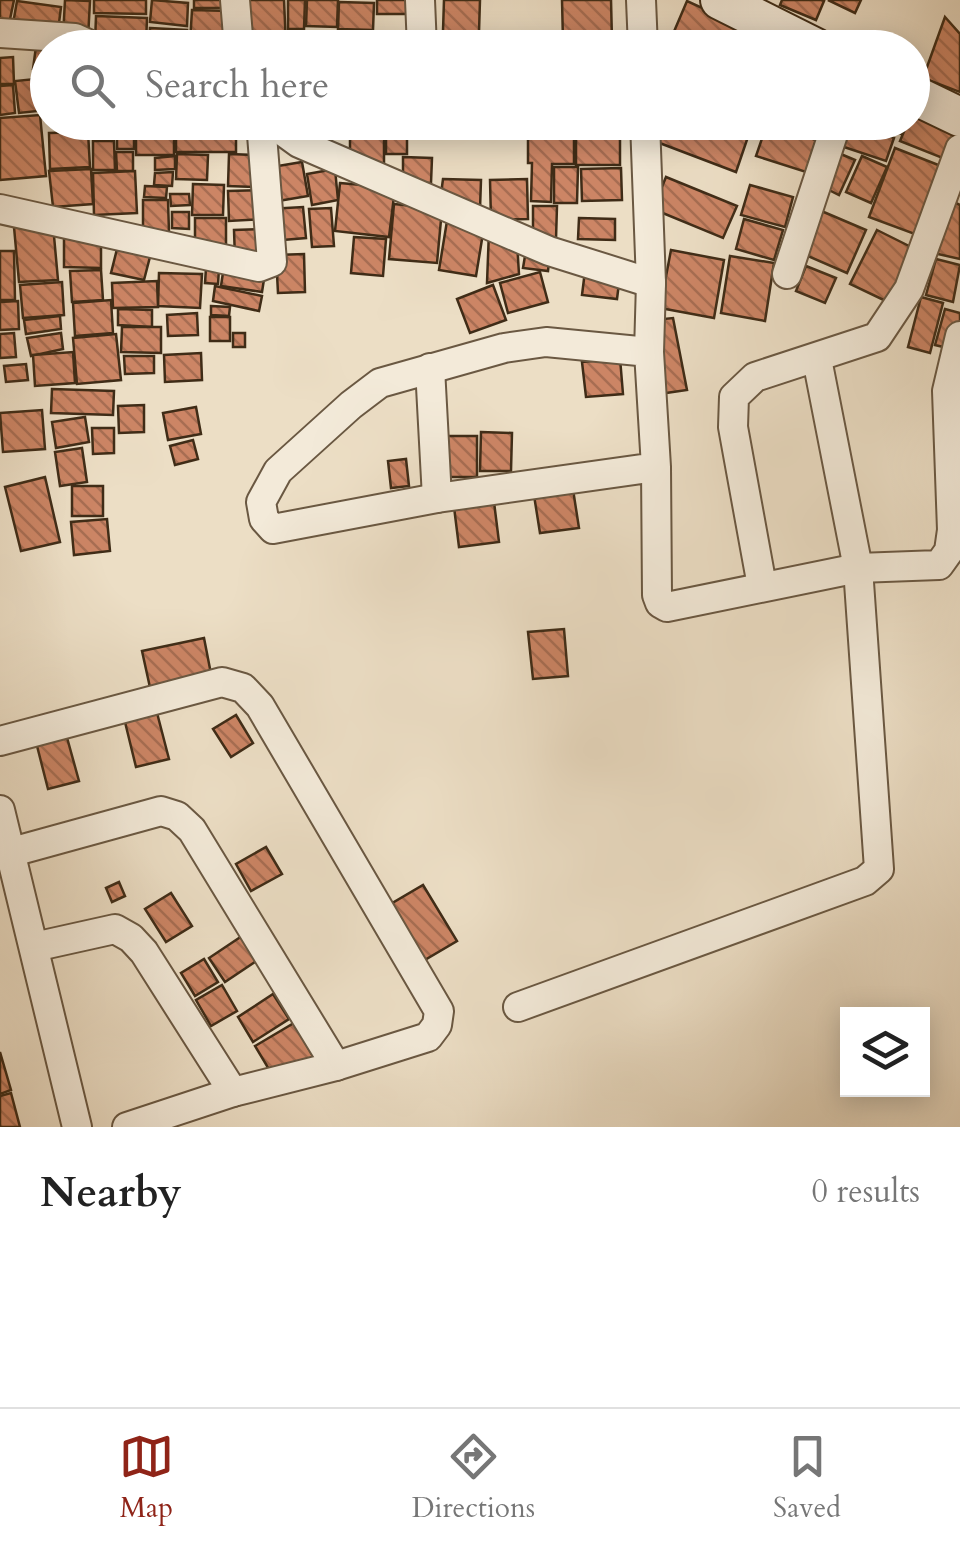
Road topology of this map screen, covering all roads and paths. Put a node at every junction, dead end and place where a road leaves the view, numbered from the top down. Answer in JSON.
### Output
{"nodes":[{"id":1,"x":235,"y":0,"type":"edge"},
{"id":2,"x":420,"y":0,"type":"edge"},
{"id":3,"x":641,"y":0,"type":"edge"},
{"id":4,"x":720,"y":0,"type":"edge"},
{"id":5,"x":238,"y":30,"type":"edge"},
{"id":6,"x":421,"y":30,"type":"edge"},
{"id":7,"x":642,"y":30,"type":"edge"},
{"id":8,"x":780,"y":30,"type":"edge"},
{"id":9,"x":0,"y":34,"type":"edge"},
{"id":10,"x":30,"y":36,"type":"edge"},
{"id":11,"x":930,"y":102,"type":"edge"},
{"id":12,"x":960,"y":116,"type":"edge"},
{"id":13,"x":262,"y":140,"type":"edge"},
{"id":14,"x":295,"y":140,"type":"edge"},
{"id":15,"x":647,"y":140,"type":"edge"},
{"id":16,"x":831,"y":140,"type":"edge"},
{"id":17,"x":960,"y":149,"type":"edge"},
{"id":18,"x":0,"y":208,"type":"edge"},
{"id":19,"x":787,"y":274,"type":"dead end"},
{"id":20,"x":651,"y":283,"type":"junction"},
{"id":21,"x":960,"y":336,"type":"edge"},
{"id":22,"x":649,"y":352,"type":"junction"},
{"id":23,"x":817,"y":358,"type":"junction"},
{"id":24,"x":430,"y":368,"type":"junction"},
{"id":25,"x":656,"y":467,"type":"junction"},
{"id":26,"x":436,"y":498,"type":"junction"},
{"id":27,"x":858,"y":568,"type":"junction"},
{"id":28,"x":762,"y":586,"type":"junction"},
{"id":29,"x":0,"y":740,"type":"edge"},
{"id":30,"x":0,"y":810,"type":"edge"},
{"id":31,"x":12,"y":852,"type":"junction"},
{"id":32,"x":34,"y":947,"type":"junction"},
{"id":33,"x":518,"y":1007,"type":"dead end"},
{"id":34,"x":336,"y":1066,"type":"junction"},
{"id":35,"x":233,"y":1092,"type":"junction"},
{"id":36,"x":76,"y":1127,"type":"edge"},
{"id":37,"x":126,"y":1127,"type":"edge"}],
"edges":[{"from":1,"to":5,"type":"street"},
{"from":2,"to":6,"type":"street"},
{"from":3,"to":7,"type":"street"},
{"from":4,"to":8,"type":"street"},
{"from":9,"to":10,"type":"street"},
{"from":11,"to":12,"type":"street"},
{"from":13,"to":18,"type":"street"},
{"from":14,"to":20,"type":"street"},
{"from":15,"to":20,"type":"street"},
{"from":16,"to":19,"type":"street"},
{"from":17,"to":23,"type":"street"},
{"from":20,"to":22,"type":"street"},
{"from":21,"to":27,"type":"street"},
{"from":22,"to":24,"type":"street"},
{"from":22,"to":25,"type":"street"},
{"from":23,"to":27,"type":"street"},
{"from":23,"to":28,"type":"street"},
{"from":24,"to":26,"type":"street"},
{"from":24,"to":26,"type":"street"},
{"from":25,"to":26,"type":"street"},
{"from":25,"to":28,"type":"street"},
{"from":27,"to":28,"type":"street"},
{"from":27,"to":33,"type":"street"},
{"from":29,"to":34,"type":"street"},
{"from":30,"to":31,"type":"street"},
{"from":31,"to":32,"type":"street"},
{"from":31,"to":34,"type":"street"},
{"from":32,"to":35,"type":"street"},
{"from":32,"to":36,"type":"street"},
{"from":34,"to":35,"type":"street"},
{"from":35,"to":37,"type":"street"}]}
